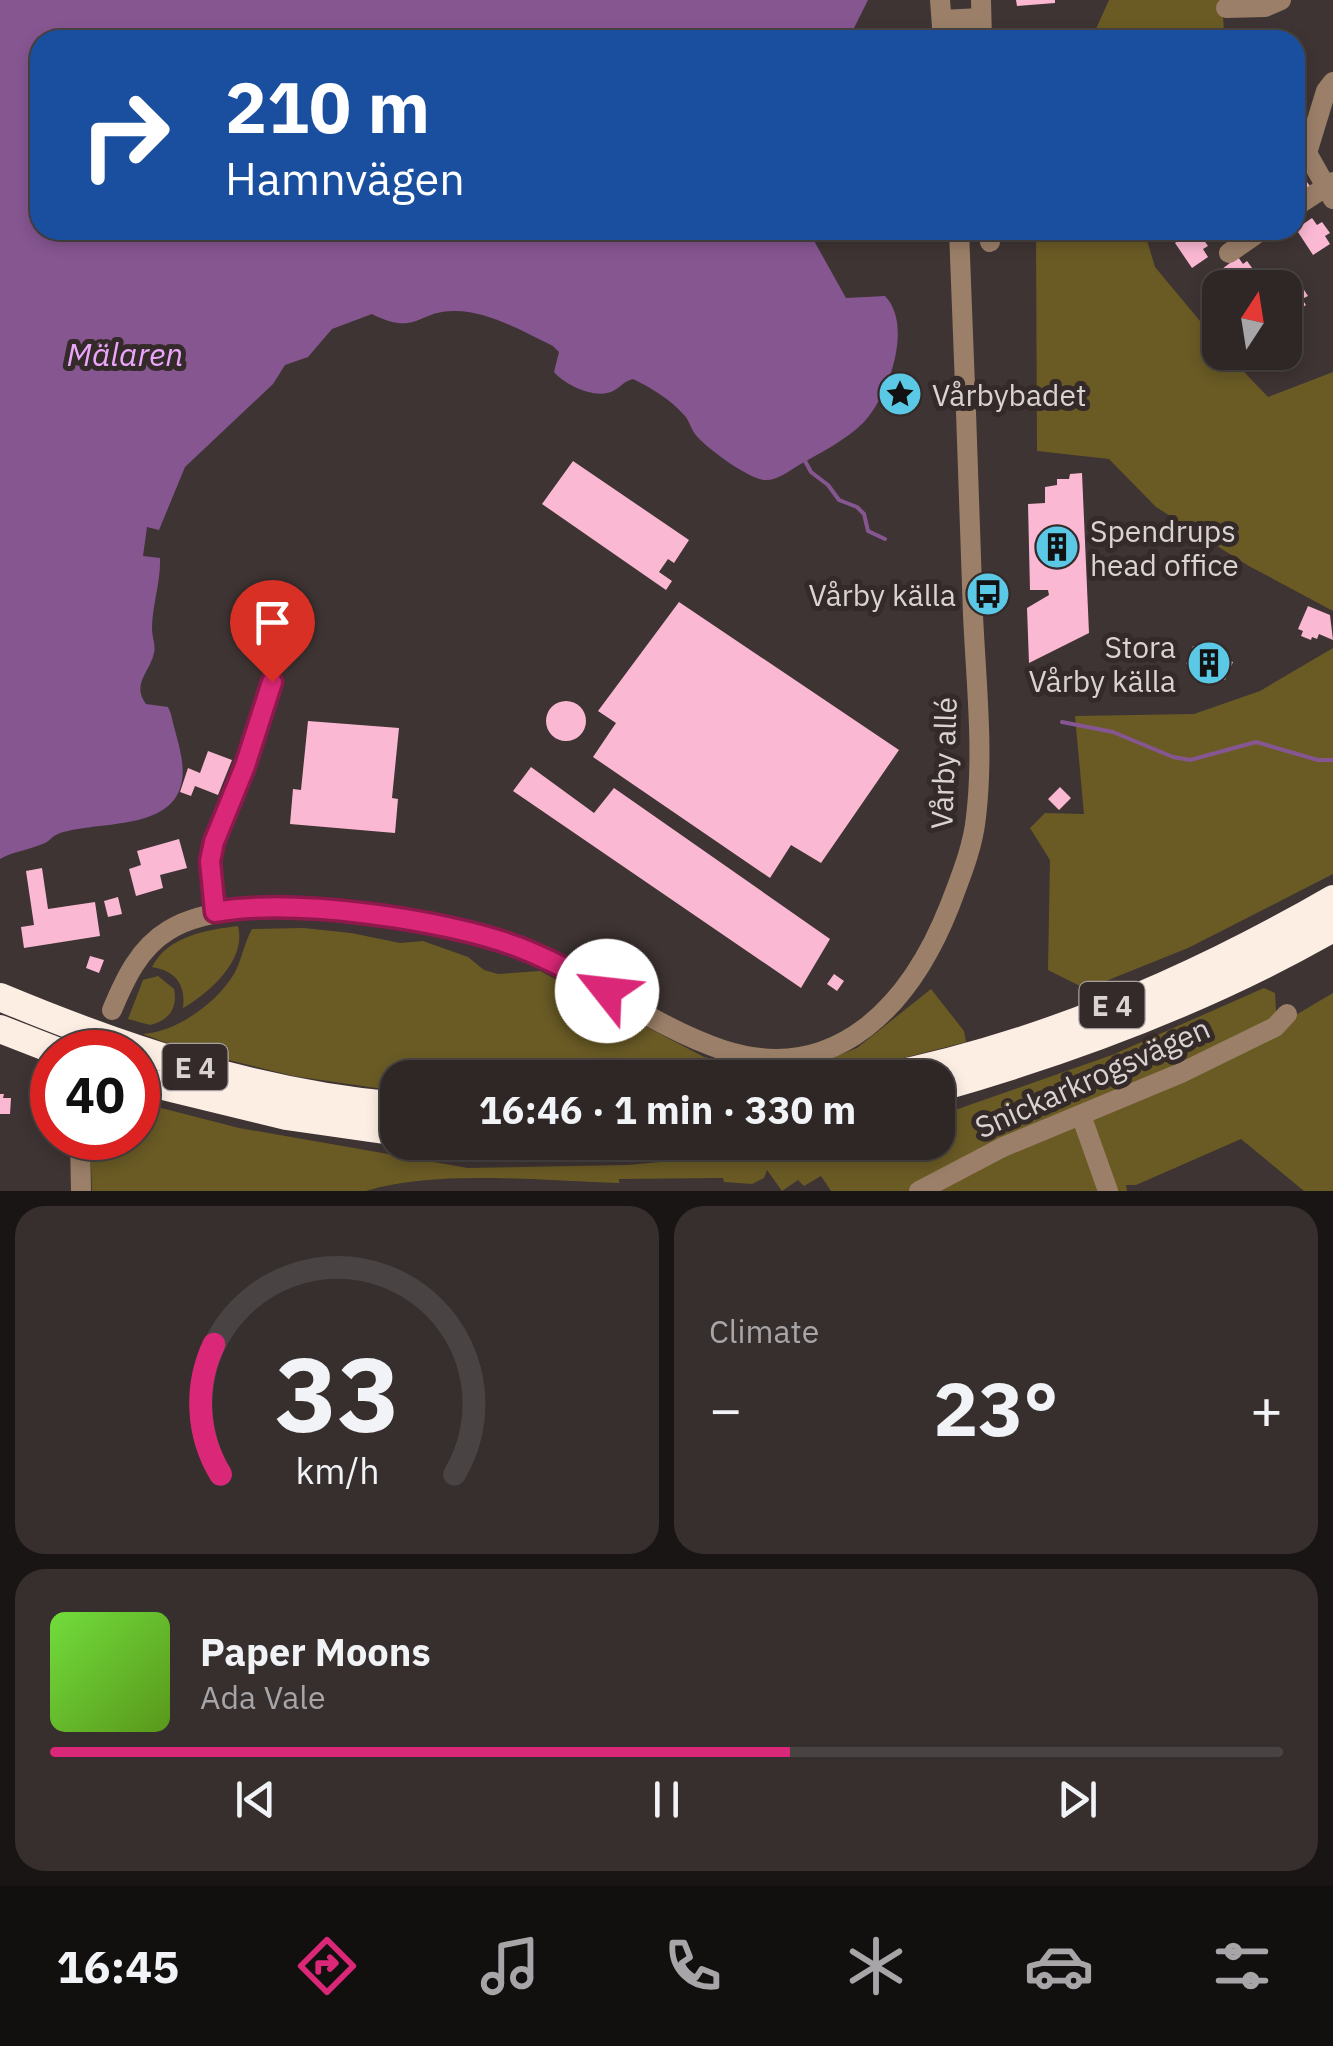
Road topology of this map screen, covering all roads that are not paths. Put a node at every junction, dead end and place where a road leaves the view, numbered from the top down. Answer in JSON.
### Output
{"nodes":[{"id":1,"x":1281,"y":0,"type":"edge"},
{"id":2,"x":1226,"y":8,"type":"dead end"},
{"id":3,"x":942,"y":20,"type":"edge"},
{"id":4,"x":981,"y":20,"type":"edge"},
{"id":5,"x":1333,"y":82,"type":"edge"},
{"id":6,"x":1330,"y":189,"type":"edge"},
{"id":7,"x":1305,"y":202,"type":"edge"},
{"id":8,"x":959,"y":240,"type":"edge"},
{"id":9,"x":272,"y":682,"type":"dead end"},
{"id":10,"x":1333,"y":898,"type":"edge"},
{"id":11,"x":215,"y":912,"type":"junction"},
{"id":12,"x":1333,"y":928,"type":"edge"},
{"id":13,"x":0,"y":997,"type":"edge"},
{"id":14,"x":112,"y":1010,"type":"dead end"},
{"id":15,"x":1287,"y":1014,"type":"dead end"},
{"id":16,"x":0,"y":1029,"type":"edge"},
{"id":17,"x":30,"y":1041,"type":"edge"},
{"id":18,"x":945,"y":1060,"type":"edge"},
{"id":19,"x":955,"y":1083,"type":"edge"},
{"id":20,"x":160,"y":1085,"type":"edge"},
{"id":21,"x":380,"y":1103,"type":"edge"},
{"id":22,"x":1081,"y":1115,"type":"junction"},
{"id":23,"x":380,"y":1129,"type":"edge"},
{"id":24,"x":80,"y":1160,"type":"edge"},
{"id":25,"x":81,"y":1191,"type":"edge"},
{"id":26,"x":919,"y":1191,"type":"edge"},
{"id":27,"x":1108,"y":1191,"type":"edge"}],
"edges":[{"from":1,"to":2,"type":"street"},
{"from":3,"to":4,"type":"street"},
{"from":5,"to":6,"type":"street"},
{"from":6,"to":7,"type":"street"},
{"from":8,"to":11,"type":"street","name":"Vårby allé"},
{"from":9,"to":11,"type":"street"},
{"from":10,"to":18,"type":"highway","number":"E 4"},
{"from":11,"to":14,"type":"street","name":"Vårby allé"},
{"from":12,"to":19,"type":"highway","number":"E 4"},
{"from":13,"to":21,"type":"highway","number":"E 4"},
{"from":15,"to":22,"type":"street","name":"Snickarkrogsvägen"},
{"from":16,"to":17,"type":"highway"},
{"from":20,"to":23,"type":"highway","number":"E 4"},
{"from":22,"to":26,"type":"street","name":"Snickarkrogsvägen"},
{"from":22,"to":27,"type":"street"},
{"from":24,"to":25,"type":"street"}]}
